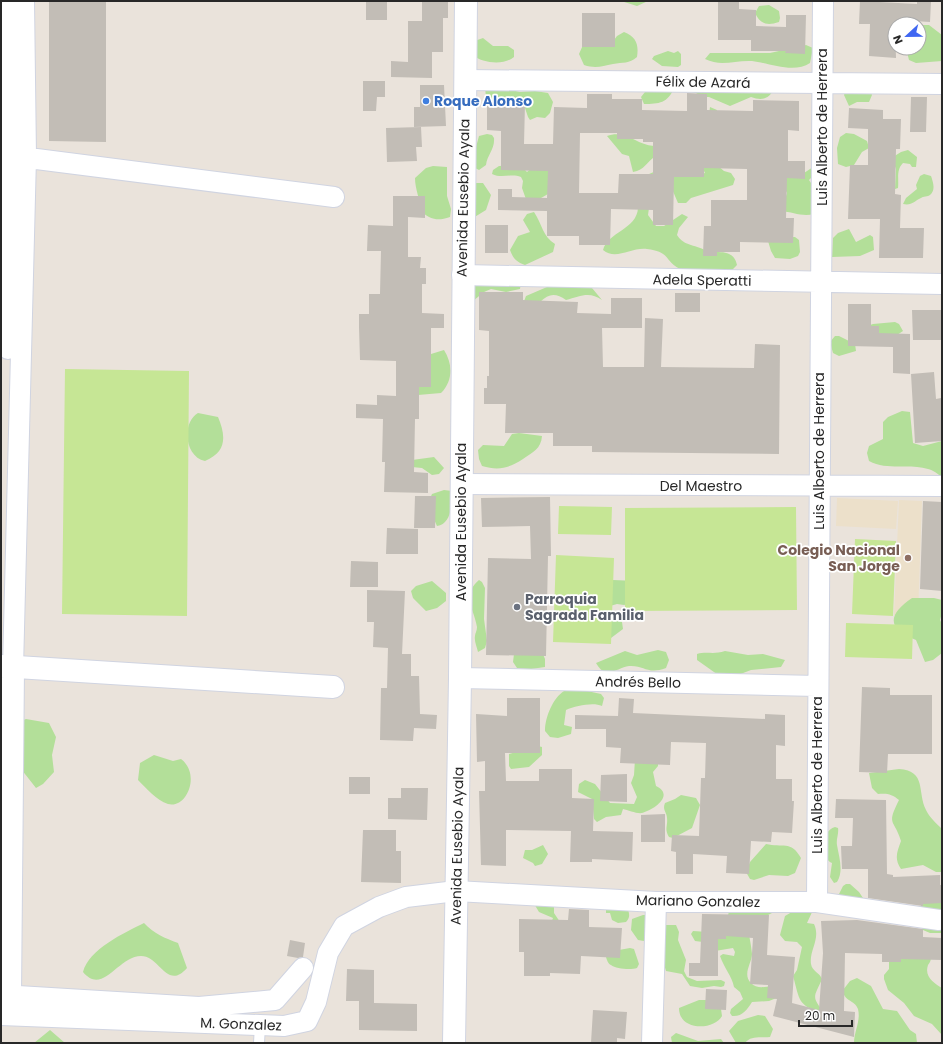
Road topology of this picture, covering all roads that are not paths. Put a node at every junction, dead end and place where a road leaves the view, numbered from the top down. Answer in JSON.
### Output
{"nodes":[{"id":1,"x":466,"y":1,"type":"edge"},
{"id":2,"x":823,"y":1,"type":"edge"},
{"id":3,"x":12,"y":4,"type":"edge"},
{"id":4,"x":465,"y":80,"type":"junction"},
{"id":5,"x":822,"y":83,"type":"junction"},
{"id":6,"x":942,"y":84,"type":"edge"},
{"id":7,"x":11,"y":156,"type":"edge"},
{"id":8,"x":334,"y":197,"type":"dead end"},
{"id":9,"x":462,"y":275,"type":"junction"},
{"id":10,"x":820,"y":283,"type":"junction"},
{"id":11,"x":942,"y":284,"type":"edge"},
{"id":12,"x":461,"y":484,"type":"junction"},
{"id":13,"x":819,"y":486,"type":"junction"},
{"id":14,"x":942,"y":486,"type":"edge"},
{"id":15,"x":7,"y":667,"type":"edge"},
{"id":16,"x":460,"y":678,"type":"junction"},
{"id":17,"x":817,"y":686,"type":"junction"},
{"id":18,"x":333,"y":687,"type":"dead end"},
{"id":19,"x":456,"y":891,"type":"junction"},
{"id":20,"x":656,"y":902,"type":"junction"},
{"id":21,"x":817,"y":902,"type":"junction"},
{"id":22,"x":939,"y":920,"type":"dead end"},
{"id":23,"x":303,"y":968,"type":"dead end"},
{"id":24,"x":6,"y":995,"type":"edge"},
{"id":25,"x":1,"y":1015,"type":"edge"},
{"id":26,"x":259,"y":1034,"type":"edge"},
{"id":27,"x":454,"y":1043,"type":"edge"},
{"id":28,"x":652,"y":1043,"type":"edge"}],
"edges":[{"from":1,"to":4,"type":"street","name":"Avenida Eusebio Ayala"},
{"from":2,"to":5,"type":"street","name":"Luis Alberto de Herrera"},
{"from":3,"to":7,"type":"street"},
{"from":4,"to":5,"type":"street","name":"Félix de Azará"},
{"from":4,"to":9,"type":"street","name":"Avenida Eusebio Ayala"},
{"from":5,"to":6,"type":"street","name":"Félix de Azará"},
{"from":5,"to":10,"type":"street","name":"Luis Alberto de Herrera"},
{"from":7,"to":8,"type":"street"},
{"from":7,"to":15,"type":"street"},
{"from":9,"to":10,"type":"street","name":"Adela Speratti"},
{"from":9,"to":12,"type":"street","name":"Avenida Eusebio Ayala"},
{"from":10,"to":11,"type":"street","name":"Adela Speratti"},
{"from":10,"to":13,"type":"street","name":"Luis Alberto de Herrera"},
{"from":12,"to":13,"type":"street","name":"Del Maestro"},
{"from":12,"to":16,"type":"street","name":"Avenida Eusebio Ayala"},
{"from":13,"to":14,"type":"street","name":"Del Maestro"},
{"from":13,"to":17,"type":"street","name":"Luis Alberto de Herrera"},
{"from":15,"to":18,"type":"street"},
{"from":15,"to":24,"type":"street"},
{"from":16,"to":17,"type":"street","name":"Andrés Bello"},
{"from":16,"to":19,"type":"street","name":"Avenida Eusebio Ayala"},
{"from":17,"to":21,"type":"street","name":"Luis Alberto de Herrera"},
{"from":19,"to":20,"type":"street","name":"Mariano Gonzalez"},
{"from":19,"to":26,"type":"street","name":"M. Gonzalez"},
{"from":19,"to":27,"type":"street","name":"Avenida Eusebio Ayala"},
{"from":20,"to":21,"type":"street","name":"Mariano Gonzalez"},
{"from":20,"to":28,"type":"street"},
{"from":21,"to":22,"type":"street","name":"Mariano Gonzalez"},
{"from":23,"to":24,"type":"street"},
{"from":25,"to":26,"type":"street","name":"M. Gonzalez"}]}
